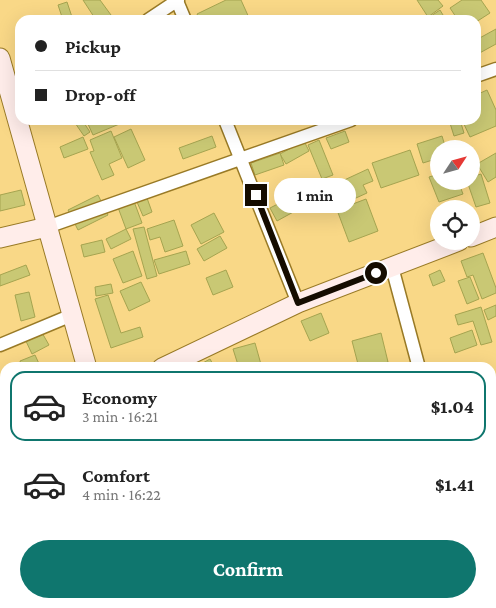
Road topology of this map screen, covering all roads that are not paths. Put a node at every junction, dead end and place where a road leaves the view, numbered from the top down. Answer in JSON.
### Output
{"nodes":[{"id":1,"x":178,"y":0,"type":"edge"},
{"id":2,"x":156,"y":15,"type":"edge"},
{"id":3,"x":183,"y":15,"type":"edge"},
{"id":4,"x":0,"y":58,"type":"edge"},
{"id":5,"x":496,"y":69,"type":"edge"},
{"id":6,"x":481,"y":74,"type":"edge"},
{"id":7,"x":15,"y":101,"type":"edge"},
{"id":8,"x":22,"y":125,"type":"edge"},
{"id":9,"x":228,"y":125,"type":"edge"},
{"id":10,"x":338,"y":125,"type":"edge"},
{"id":11,"x":241,"y":159,"type":"junction"},
{"id":12,"x":47,"y":227,"type":"junction"},
{"id":13,"x":496,"y":227,"type":"edge"},
{"id":14,"x":480,"y":233,"type":"edge"},
{"id":15,"x":0,"y":238,"type":"edge"},
{"id":16,"x":436,"y":250,"type":"edge"},
{"id":17,"x":392,"y":267,"type":"junction"},
{"id":18,"x":298,"y":303,"type":"junction"},
{"id":19,"x":72,"y":315,"type":"junction"},
{"id":20,"x":0,"y":345,"type":"edge"},
{"id":21,"x":85,"y":362,"type":"edge"},
{"id":22,"x":175,"y":362,"type":"edge"},
{"id":23,"x":417,"y":362,"type":"edge"}],
"edges":[{"from":1,"to":2,"type":"street"},
{"from":1,"to":3,"type":"street"},
{"from":4,"to":7,"type":"street"},
{"from":5,"to":6,"type":"street"},
{"from":8,"to":12,"type":"street"},
{"from":9,"to":11,"type":"street"},
{"from":10,"to":11,"type":"street"},
{"from":11,"to":12,"type":"street"},
{"from":11,"to":18,"type":"street"},
{"from":12,"to":15,"type":"street"},
{"from":12,"to":19,"type":"street"},
{"from":13,"to":14,"type":"street"},
{"from":16,"to":17,"type":"street"},
{"from":17,"to":18,"type":"street"},
{"from":17,"to":23,"type":"street"},
{"from":18,"to":22,"type":"street"},
{"from":19,"to":20,"type":"street"},
{"from":19,"to":21,"type":"street"}]}
